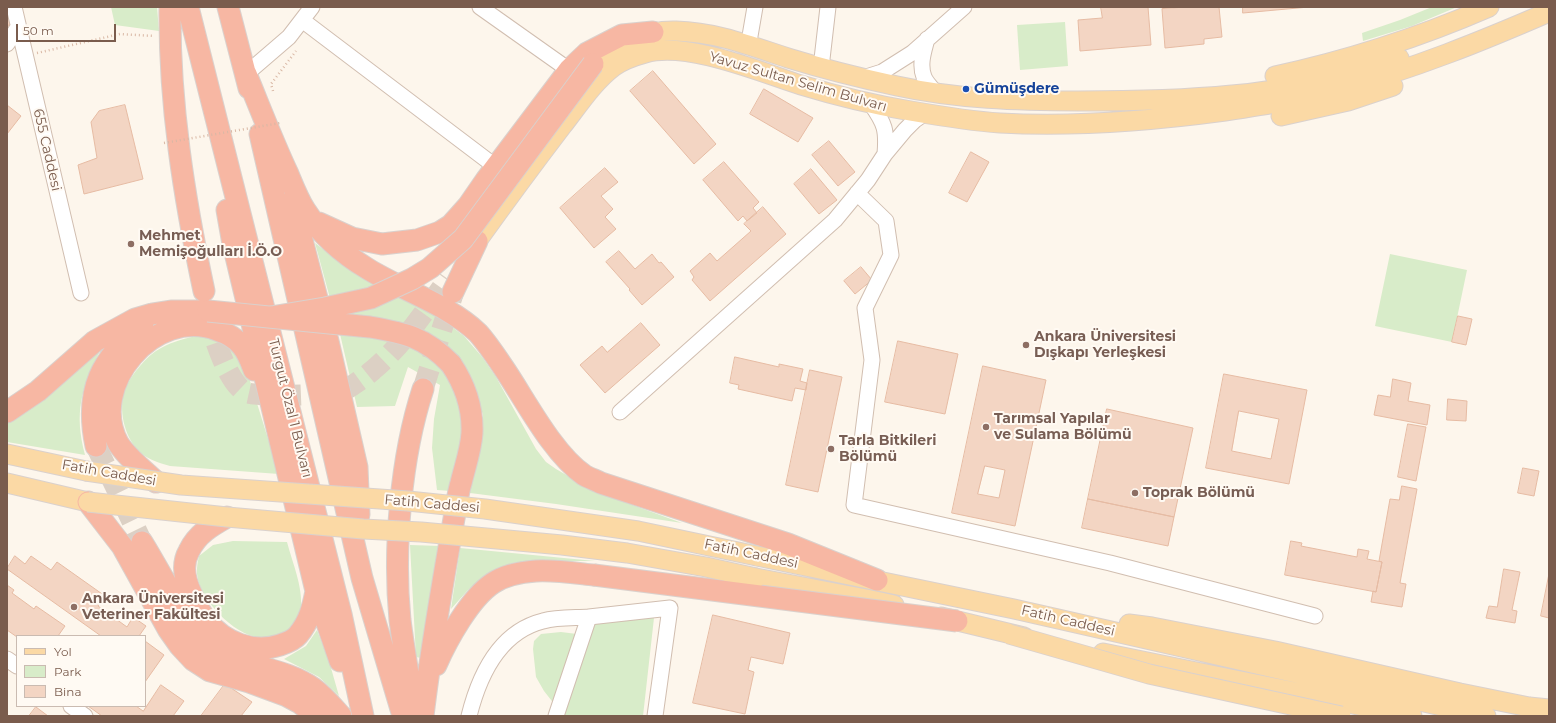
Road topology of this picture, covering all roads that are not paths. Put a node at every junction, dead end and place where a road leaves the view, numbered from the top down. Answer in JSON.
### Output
{"nodes":[{"id":1,"x":14,"y":7,"type":"edge"},
{"id":2,"x":170,"y":7,"type":"edge"},
{"id":3,"x":188,"y":7,"type":"edge"},
{"id":4,"x":228,"y":7,"type":"edge"},
{"id":5,"x":312,"y":7,"type":"edge"},
{"id":6,"x":480,"y":7,"type":"edge"},
{"id":7,"x":755,"y":7,"type":"edge"},
{"id":8,"x":828,"y":7,"type":"edge"},
{"id":9,"x":964,"y":7,"type":"edge"},
{"id":10,"x":1489,"y":7,"type":"edge"},
{"id":11,"x":1528,"y":7,"type":"edge"},
{"id":12,"x":946,"y":12,"type":"edge"},
{"id":13,"x":1549,"y":12,"type":"edge"},
{"id":14,"x":1549,"y":23,"type":"edge"},
{"id":15,"x":308,"y":24,"type":"junction"},
{"id":16,"x":18,"y":27,"type":"junction"},
{"id":17,"x":653,"y":32,"type":"junction"},
{"id":18,"x":750,"y":36,"type":"dead end"},
{"id":19,"x":927,"y":39,"type":"junction"},
{"id":20,"x":7,"y":44,"type":"edge"},
{"id":21,"x":822,"y":59,"type":"dead end"},
{"id":22,"x":593,"y":64,"type":"joint"},
{"id":23,"x":569,"y":70,"type":"junction"},
{"id":24,"x":246,"y":74,"type":"junction"},
{"id":25,"x":863,"y":78,"type":"junction"},
{"id":26,"x":935,"y":92,"type":"junction"},
{"id":27,"x":211,"y":101,"type":"junction"},
{"id":28,"x":872,"y":104,"type":"junction"},
{"id":29,"x":1205,"y":105,"type":"junction"},
{"id":30,"x":925,"y":113,"type":"junction"},
{"id":31,"x":885,"y":154,"type":"junction"},
{"id":32,"x":281,"y":159,"type":"junction"},
{"id":33,"x":496,"y":167,"type":"junction"},
{"id":34,"x":856,"y":193,"type":"junction"},
{"id":35,"x":311,"y":219,"type":"junction"},
{"id":36,"x":477,"y":241,"type":"joint"},
{"id":37,"x":451,"y":286,"type":"tunnel mouth"},
{"id":38,"x":81,"y":293,"type":"dead end"},
{"id":39,"x":206,"y":301,"type":"junction"},
{"id":40,"x":152,"y":314,"type":"junction"},
{"id":41,"x":271,"y":317,"type":"junction"},
{"id":42,"x":423,"y":389,"type":"tunnel mouth"},
{"id":43,"x":7,"y":412,"type":"edge"},
{"id":44,"x":620,"y":412,"type":"dead end"},
{"id":45,"x":275,"y":417,"type":"junction"},
{"id":46,"x":96,"y":446,"type":"tunnel mouth"},
{"id":47,"x":7,"y":454,"type":"edge"},
{"id":48,"x":156,"y":482,"type":"junction"},
{"id":49,"x":7,"y":483,"type":"edge"},
{"id":50,"x":88,"y":502,"type":"junction"},
{"id":51,"x":227,"y":518,"type":"junction"},
{"id":52,"x":142,"y":542,"type":"tunnel mouth"},
{"id":53,"x":362,"y":578,"type":"junction"},
{"id":54,"x":877,"y":580,"type":"junction"},
{"id":55,"x":316,"y":591,"type":"junction"},
{"id":56,"x":1014,"y":609,"type":"junction"},
{"id":57,"x":1315,"y":616,"type":"dead end"},
{"id":58,"x":589,"y":618,"type":"junction"},
{"id":59,"x":957,"y":621,"type":"junction"},
{"id":60,"x":1009,"y":634,"type":"junction"},
{"id":61,"x":7,"y":658,"type":"edge"},
{"id":62,"x":16,"y":665,"type":"edge"},
{"id":63,"x":427,"y":684,"type":"junction"},
{"id":64,"x":73,"y":707,"type":"edge"},
{"id":65,"x":1549,"y":709,"type":"edge"},
{"id":66,"x":85,"y":716,"type":"edge"},
{"id":67,"x":316,"y":716,"type":"edge"},
{"id":68,"x":341,"y":716,"type":"edge"},
{"id":69,"x":362,"y":716,"type":"edge"},
{"id":70,"x":403,"y":716,"type":"edge"},
{"id":71,"x":415,"y":716,"type":"edge"},
{"id":72,"x":424,"y":716,"type":"edge"},
{"id":73,"x":468,"y":716,"type":"edge"},
{"id":74,"x":556,"y":716,"type":"edge"},
{"id":75,"x":655,"y":716,"type":"edge"},
{"id":76,"x":1341,"y":716,"type":"edge"},
{"id":77,"x":1412,"y":716,"type":"edge"},
{"id":78,"x":1486,"y":716,"type":"edge"}],
"edges":[{"from":1,"to":16,"type":"street","name":"655 Caddesi"},
{"from":2,"to":39,"type":"highway"},
{"from":3,"to":27,"type":"highway","name":"Turgut Özal 1 Bulvarı"},
{"from":4,"to":24,"type":"highway"},
{"from":5,"to":15,"type":"street"},
{"from":6,"to":23,"type":"street"},
{"from":7,"to":18,"type":"street"},
{"from":8,"to":21,"type":"street"},
{"from":9,"to":12,"type":"street"},
{"from":10,"to":29,"type":"main road"},
{"from":11,"to":29,"type":"main road"},
{"from":12,"to":19,"type":"street"},
{"from":13,"to":29,"type":"main road"},
{"from":14,"to":29,"type":"main road"},
{"from":15,"to":24,"type":"street"},
{"from":15,"to":33,"type":"street"},
{"from":16,"to":20,"type":"street"},
{"from":16,"to":38,"type":"street","name":"655 Caddesi"},
{"from":17,"to":22,"type":"main road","name":"Yavuz Sultan Selim Bulvarı"},
{"from":17,"to":23,"type":"highway"},
{"from":17,"to":25,"type":"main road","name":"Yavuz Sultan Selim Bulvarı"},
{"from":19,"to":25,"type":"street"},
{"from":19,"to":26,"type":"street"},
{"from":22,"to":41,"type":"highway","bridge":true},
{"from":23,"to":33,"type":"highway"},
{"from":24,"to":32,"type":"highway"},
{"from":24,"to":53,"type":"highway"},
{"from":25,"to":26,"type":"main road","name":"Yavuz Sultan Selim Bulvarı"},
{"from":26,"to":29,"type":"main road","name":"Yavuz Sultan Selim Bulvarı"},
{"from":27,"to":45,"type":"highway","name":"Turgut Özal 1 Bulvarı"},
{"from":27,"to":69,"type":"highway","name":"Turgut Özal 1 Bulvarı"},
{"from":28,"to":30,"type":"main road","name":"Yavuz Sultan Selim Bulvarı"},
{"from":28,"to":31,"type":"street"},
{"from":28,"to":36,"type":"main road","name":"Yavuz Sultan Selim Bulvarı"},
{"from":29,"to":30,"type":"main road","name":"Yavuz Sultan Selim Bulvarı"},
{"from":30,"to":31,"type":"street"},
{"from":31,"to":34,"type":"street"},
{"from":32,"to":35,"type":"highway"},
{"from":32,"to":53,"type":"highway"},
{"from":33,"to":35,"type":"highway"},
{"from":34,"to":44,"type":"street"},
{"from":34,"to":57,"type":"street"},
{"from":35,"to":54,"type":"highway"},
{"from":36,"to":37,"type":"highway"},
{"from":39,"to":40,"type":"highway"},
{"from":39,"to":41,"type":"highway","bridge":true},
{"from":40,"to":43,"type":"highway"},
{"from":40,"to":46,"type":"highway"},
{"from":41,"to":63,"type":"highway","bridge":true},
{"from":42,"to":71,"type":"highway"},
{"from":45,"to":48,"type":"highway"},
{"from":45,"to":55,"type":"highway","name":"Turgut Özal 1 Bulvarı"},
{"from":47,"to":48,"type":"main road","name":"Fatih Caddesi","bridge":true},
{"from":48,"to":54,"type":"main road","name":"Fatih Caddesi","bridge":true},
{"from":49,"to":50,"type":"main road","name":"Fatih Caddesi"},
{"from":50,"to":51,"type":"main road","name":"Fatih Caddesi","bridge":true},
{"from":50,"to":67,"type":"highway"},
{"from":51,"to":55,"type":"highway"},
{"from":51,"to":59,"type":"main road","name":"Fatih Caddesi","bridge":true},
{"from":52,"to":68,"type":"highway"},
{"from":53,"to":70,"type":"highway"},
{"from":54,"to":56,"type":"main road","name":"Fatih Caddesi"},
{"from":55,"to":69,"type":"highway","name":"Turgut Özal 1 Bulvarı"},
{"from":56,"to":65,"type":"main road"},
{"from":56,"to":78,"type":"main road","name":"Fatih Caddesi"},
{"from":58,"to":73,"type":"street"},
{"from":58,"to":74,"type":"street"},
{"from":58,"to":75,"type":"street"},
{"from":59,"to":60,"type":"main road","name":"Fatih Caddesi"},
{"from":59,"to":63,"type":"highway","bridge":true},
{"from":60,"to":76,"type":"main road","bridge":true},
{"from":60,"to":77,"type":"main road","name":"Fatih Caddesi","bridge":true},
{"from":61,"to":62,"type":"street"},
{"from":63,"to":72,"type":"highway"},
{"from":64,"to":66,"type":"street"}]}
